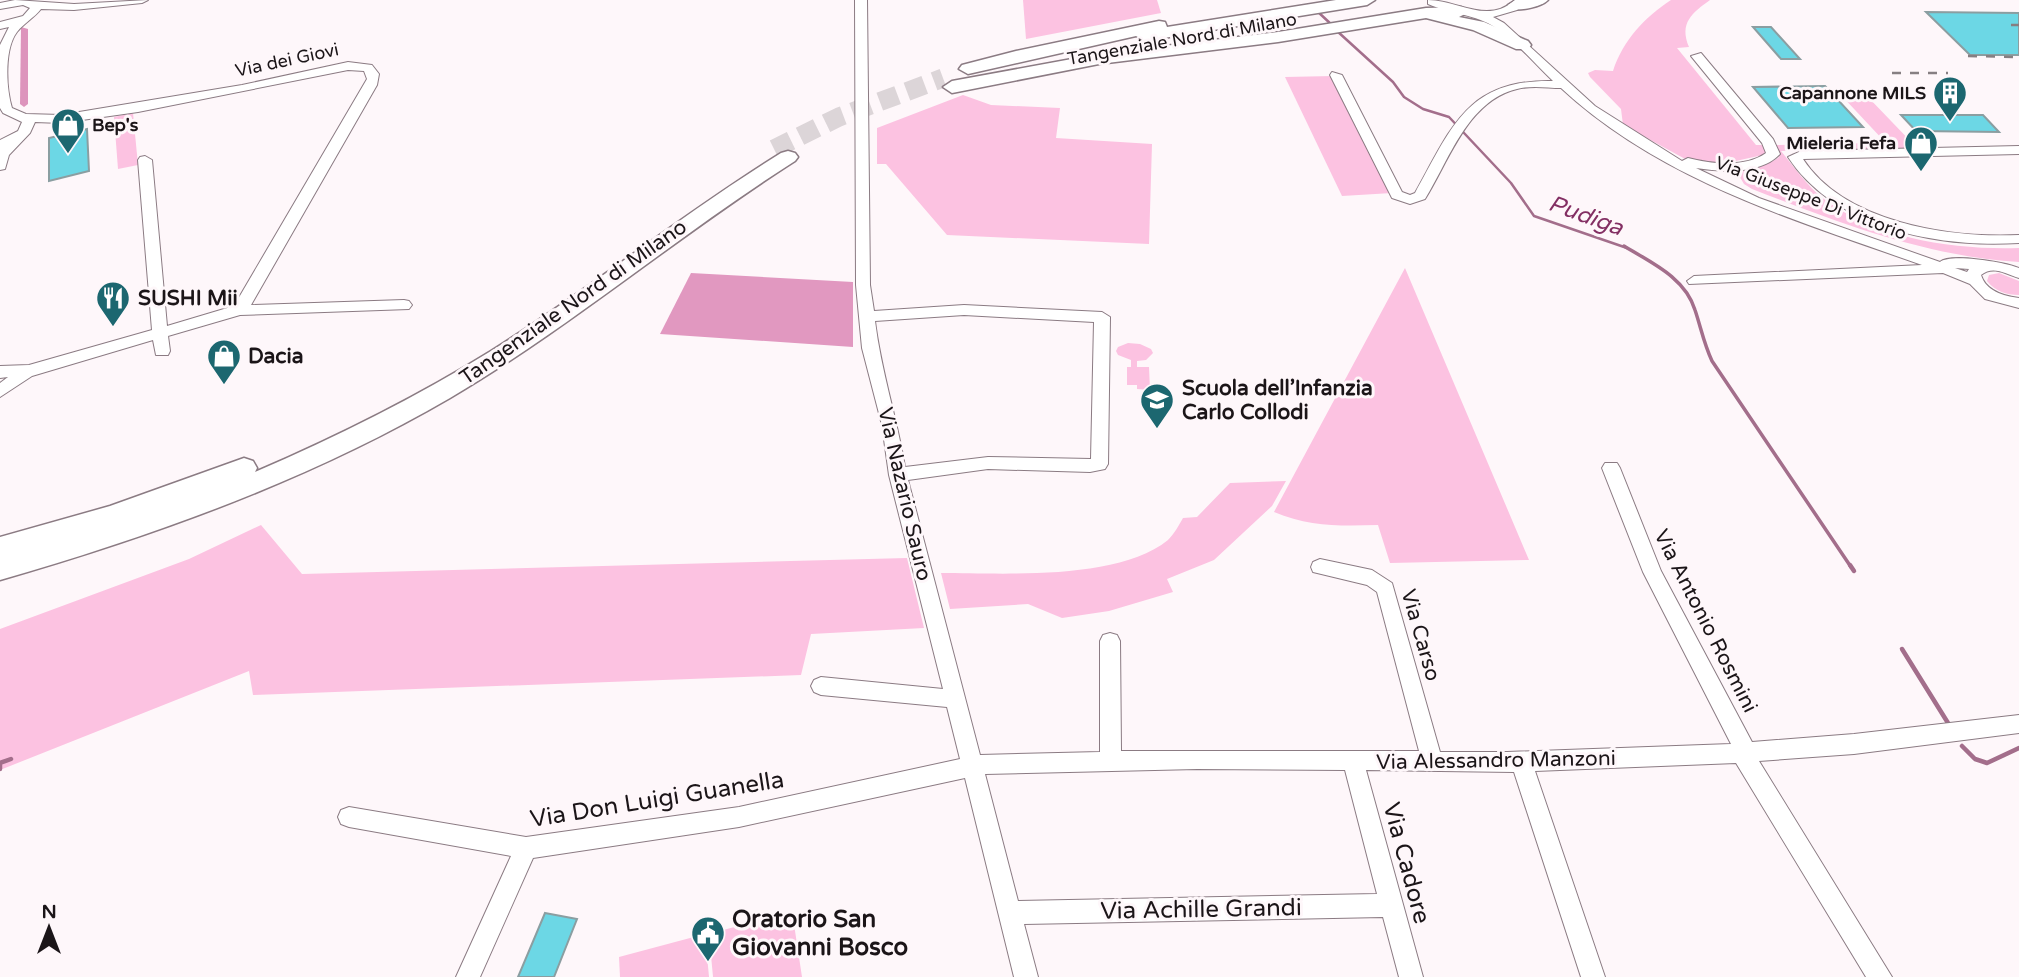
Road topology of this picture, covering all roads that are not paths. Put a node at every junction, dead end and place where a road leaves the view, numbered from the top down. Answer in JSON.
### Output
{"nodes":[{"id":1,"x":142,"y":0,"type":"edge"},
{"id":2,"x":861,"y":0,"type":"edge"},
{"id":3,"x":1288,"y":0,"type":"edge"},
{"id":4,"x":1367,"y":0,"type":"edge"},
{"id":5,"x":1413,"y":0,"type":"edge"},
{"id":6,"x":1540,"y":0,"type":"edge"},
{"id":7,"x":21,"y":1,"type":"edge"},
{"id":8,"x":1432,"y":2,"type":"edge"},
{"id":9,"x":1,"y":3,"type":"edge"},
{"id":10,"x":1516,"y":5,"type":"edge"},
{"id":11,"x":32,"y":13,"type":"junction"},
{"id":12,"x":1468,"y":13,"type":"junction"},
{"id":13,"x":1326,"y":17,"type":"junction"},
{"id":14,"x":1401,"y":17,"type":"junction"},
{"id":15,"x":2,"y":31,"type":"edge"},
{"id":16,"x":1522,"y":46,"type":"junction"},
{"id":17,"x":1697,"y":56,"type":"dead end"},
{"id":18,"x":1336,"y":75,"type":"dead end"},
{"id":19,"x":1563,"y":84,"type":"junction"},
{"id":20,"x":1,"y":103,"type":"edge"},
{"id":21,"x":0,"y":116,"type":"edge"},
{"id":22,"x":24,"y":117,"type":"junction"},
{"id":23,"x":61,"y":118,"type":"junction"},
{"id":24,"x":21,"y":134,"type":"junction"},
{"id":25,"x":1637,"y":136,"type":"junction"},
{"id":26,"x":0,"y":144,"type":"edge"},
{"id":27,"x":2019,"y":150,"type":"edge"},
{"id":28,"x":781,"y":153,"type":"tunnel mouth"},
{"id":29,"x":0,"y":160,"type":"edge"},
{"id":30,"x":145,"y":160,"type":"dead end"},
{"id":31,"x":1744,"y":164,"type":"junction"},
{"id":32,"x":0,"y":166,"type":"edge"},
{"id":33,"x":1757,"y":197,"type":"junction"},
{"id":34,"x":2019,"y":239,"type":"edge"},
{"id":35,"x":1897,"y":252,"type":"junction"},
{"id":36,"x":1982,"y":266,"type":"junction"},
{"id":37,"x":1950,"y":270,"type":"junction"},
{"id":38,"x":2018,"y":271,"type":"edge"},
{"id":39,"x":1909,"y":272,"type":"junction"},
{"id":40,"x":1695,"y":281,"type":"dead end"},
{"id":41,"x":1975,"y":281,"type":"junction"},
{"id":42,"x":1995,"y":297,"type":"junction"},
{"id":43,"x":2019,"y":303,"type":"edge"},
{"id":44,"x":404,"y":304,"type":"dead end"},
{"id":45,"x":240,"y":310,"type":"junction"},
{"id":46,"x":866,"y":317,"type":"junction"},
{"id":47,"x":2019,"y":318,"type":"edge"},
{"id":48,"x":160,"y":334,"type":"junction"},
{"id":49,"x":162,"y":351,"type":"dead end"},
{"id":50,"x":29,"y":371,"type":"junction"},
{"id":51,"x":0,"y":372,"type":"edge"},
{"id":52,"x":0,"y":391,"type":"edge"},
{"id":53,"x":1611,"y":468,"type":"dead end"},
{"id":54,"x":898,"y":475,"type":"junction"},
{"id":55,"x":1,"y":558,"type":"edge"},
{"id":56,"x":1320,"y":567,"type":"dead end"},
{"id":57,"x":1110,"y":641,"type":"dead end"},
{"id":58,"x":821,"y":686,"type":"dead end"},
{"id":59,"x":955,"y":698,"type":"junction"},
{"id":60,"x":2019,"y":723,"type":"edge"},
{"id":61,"x":1745,"y":753,"type":"junction"},
{"id":62,"x":1111,"y":760,"type":"junction"},
{"id":63,"x":1521,"y":761,"type":"junction"},
{"id":64,"x":1353,"y":762,"type":"junction"},
{"id":65,"x":1432,"y":762,"type":"junction"},
{"id":66,"x":972,"y":766,"type":"junction"},
{"id":67,"x":349,"y":817,"type":"dead end"},
{"id":68,"x":526,"y":848,"type":"junction"},
{"id":69,"x":1392,"y":905,"type":"junction"},
{"id":70,"x":1010,"y":913,"type":"junction"},
{"id":71,"x":468,"y":977,"type":"edge"},
{"id":72,"x":1027,"y":977,"type":"edge"},
{"id":73,"x":1411,"y":977,"type":"edge"},
{"id":74,"x":1593,"y":977,"type":"edge"},
{"id":75,"x":1880,"y":977,"type":"edge"}],
"edges":[{"from":1,"to":11,"type":"street"},
{"from":2,"to":46,"type":"street","name":"Via Nazario Sauro"},
{"from":3,"to":13,"type":"highway","name":"Tangenziale Nord di Milano"},
{"from":4,"to":13,"type":"highway","name":"Tangenziale Nord di Milano"},
{"from":5,"to":13,"type":"highway","name":"Tangenziale Nord di Milano"},
{"from":6,"to":10,"type":"highway"},
{"from":7,"to":9,"type":"street"},
{"from":7,"to":11,"type":"street"},
{"from":8,"to":12,"type":"street","name":"Via Giuseppe Di Vittorio"},
{"from":10,"to":12,"type":"street"},
{"from":10,"to":25,"type":"street","name":"Via Giuseppe Di Vittorio"},
{"from":11,"to":15,"type":"street"},
{"from":12,"to":14,"type":"highway"},
{"from":12,"to":16,"type":"street","name":"Via Giuseppe Di Vittorio"},
{"from":13,"to":14,"type":"highway"},
{"from":14,"to":16,"type":"highway"},
{"from":15,"to":20,"type":"street"},
{"from":16,"to":19,"type":"street","name":"Via Giuseppe Di Vittorio"},
{"from":17,"to":31,"type":"street"},
{"from":18,"to":19,"type":"street"},
{"from":19,"to":35,"type":"street","name":"Via Giuseppe Di Vittorio"},
{"from":20,"to":22,"type":"street"},
{"from":21,"to":22,"type":"street"},
{"from":22,"to":23,"type":"street"},
{"from":22,"to":24,"type":"street"},
{"from":23,"to":24,"type":"street"},
{"from":23,"to":45,"type":"street","name":"Via dei Giovi"},
{"from":24,"to":26,"type":"street"},
{"from":24,"to":29,"type":"street"},
{"from":25,"to":31,"type":"street"},
{"from":25,"to":33,"type":"street","name":"Via Giuseppe Di Vittorio"},
{"from":27,"to":34,"type":"street"},
{"from":28,"to":55,"type":"highway","name":"Tangenziale Nord di Milano"},
{"from":29,"to":32,"type":"street"},
{"from":30,"to":48,"type":"street"},
{"from":31,"to":33,"type":"street"},
{"from":33,"to":36,"type":"street","name":"Via Giuseppe Di Vittorio"},
{"from":35,"to":37,"type":"street","name":"Via Giuseppe Di Vittorio"},
{"from":35,"to":39,"type":"street"},
{"from":36,"to":38,"type":"street","name":"Via Giuseppe Di Vittorio"},
{"from":36,"to":41,"type":"street"},
{"from":37,"to":39,"type":"street"},
{"from":37,"to":41,"type":"street","name":"Via Giuseppe Di Vittorio"},
{"from":39,"to":40,"type":"street"},
{"from":41,"to":42,"type":"street","name":"Via Giuseppe Di Vittorio"},
{"from":42,"to":43,"type":"street"},
{"from":42,"to":47,"type":"street"},
{"from":44,"to":45,"type":"street"},
{"from":45,"to":48,"type":"street"},
{"from":46,"to":54,"type":"street","name":"Via Nazario Sauro"},
{"from":46,"to":54,"type":"street"},
{"from":48,"to":49,"type":"street"},
{"from":48,"to":50,"type":"street"},
{"from":50,"to":51,"type":"street"},
{"from":50,"to":52,"type":"street"},
{"from":53,"to":61,"type":"street","name":"Via Antonio Rosmini"},
{"from":54,"to":59,"type":"street","name":"Via Nazario Sauro"},
{"from":56,"to":65,"type":"street","name":"Via Carso"},
{"from":57,"to":62,"type":"street"},
{"from":58,"to":59,"type":"street"},
{"from":59,"to":66,"type":"street","name":"Via Nazario Sauro"},
{"from":60,"to":61,"type":"street","name":"Via Alessandro Manzoni"},
{"from":61,"to":63,"type":"street","name":"Via Alessandro Manzoni"},
{"from":61,"to":75,"type":"street","name":"Via Antonio Rosmini"},
{"from":62,"to":64,"type":"street","name":"Via Alessandro Manzoni"},
{"from":62,"to":66,"type":"street","name":"Via Alessandro Manzoni"},
{"from":63,"to":65,"type":"street","name":"Via Alessandro Manzoni"},
{"from":63,"to":74,"type":"street"},
{"from":64,"to":65,"type":"street","name":"Via Alessandro Manzoni"},
{"from":64,"to":69,"type":"street","name":"Via Cadore"},
{"from":66,"to":68,"type":"street","name":"Via Don Luigi Guanella"},
{"from":66,"to":70,"type":"street","name":"Via Nazario Sauro"},
{"from":67,"to":68,"type":"street","name":"Via Don Luigi Guanella"},
{"from":68,"to":71,"type":"street"},
{"from":69,"to":70,"type":"street","name":"Via Achille Grandi"},
{"from":69,"to":73,"type":"street","name":"Via Cadore"},
{"from":70,"to":72,"type":"street","name":"Via Nazario Sauro"}]}
